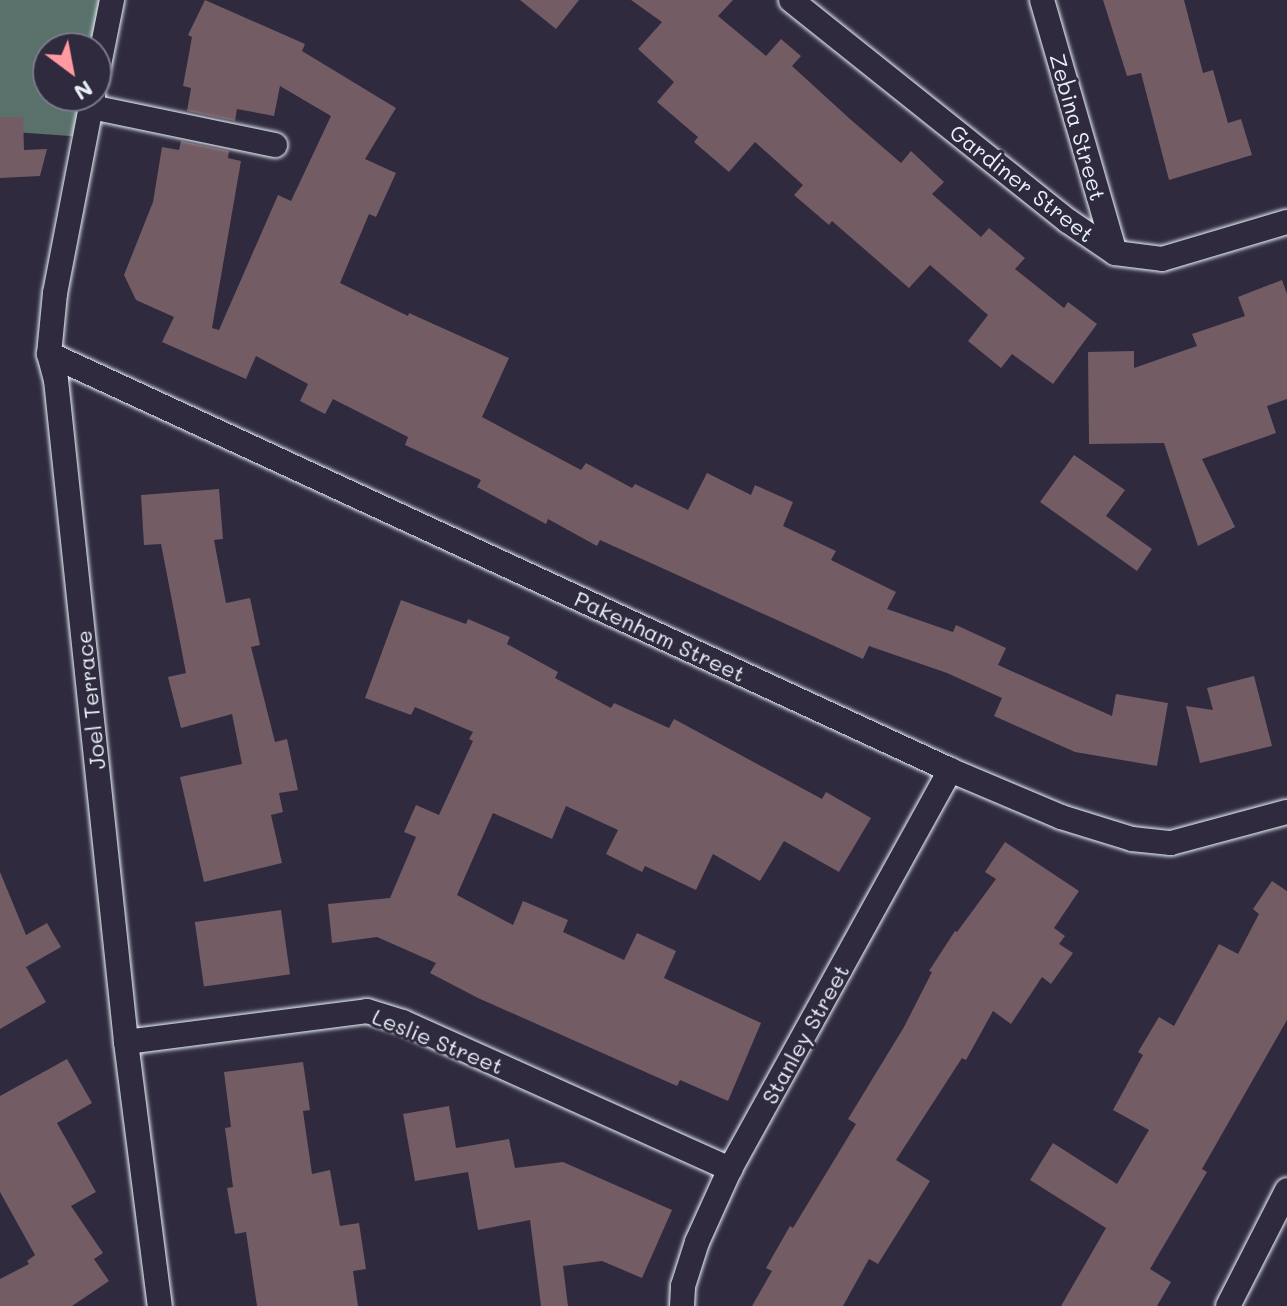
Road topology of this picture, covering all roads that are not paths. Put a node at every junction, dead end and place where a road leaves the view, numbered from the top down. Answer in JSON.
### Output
{"nodes":[{"id":1,"x":112,"y":0,"type":"edge"},
{"id":2,"x":791,"y":0,"type":"edge"},
{"id":3,"x":1042,"y":0,"type":"edge"},
{"id":4,"x":106,"y":32,"type":"edge"},
{"id":5,"x":112,"y":107,"type":"edge"},
{"id":6,"x":90,"y":112,"type":"edge"},
{"id":7,"x":275,"y":145,"type":"dead end"},
{"id":8,"x":1287,"y":222,"type":"edge"},
{"id":9,"x":1115,"y":253,"type":"junction"},
{"id":10,"x":49,"y":354,"type":"junction"},
{"id":11,"x":950,"y":770,"type":"junction"},
{"id":12,"x":1287,"y":812,"type":"edge"},
{"id":13,"x":126,"y":1042,"type":"junction"},
{"id":14,"x":730,"y":1169,"type":"junction"},
{"id":15,"x":1287,"y":1190,"type":"edge"},
{"id":16,"x":160,"y":1306,"type":"edge"},
{"id":17,"x":682,"y":1306,"type":"edge"},
{"id":18,"x":1228,"y":1306,"type":"edge"}],
"edges":[{"from":1,"to":4,"type":"street"},
{"from":2,"to":9,"type":"street","name":"Gardiner Street"},
{"from":3,"to":9,"type":"street","name":"Zebina Street"},
{"from":5,"to":7,"type":"street"},
{"from":6,"to":10,"type":"street","name":"Joel Terrace"},
{"from":8,"to":9,"type":"street","name":"Gardiner Street"},
{"from":10,"to":11,"type":"street","name":"Pakenham Street"},
{"from":10,"to":13,"type":"street","name":"Joel Terrace"},
{"from":11,"to":12,"type":"street","name":"Pakenham Street"},
{"from":11,"to":14,"type":"street","name":"Stanley Street"},
{"from":13,"to":14,"type":"street","name":"Leslie Street"},
{"from":13,"to":16,"type":"street","name":"Joel Terrace"},
{"from":14,"to":17,"type":"street","name":"Stanley Street"},
{"from":15,"to":18,"type":"street"}]}
